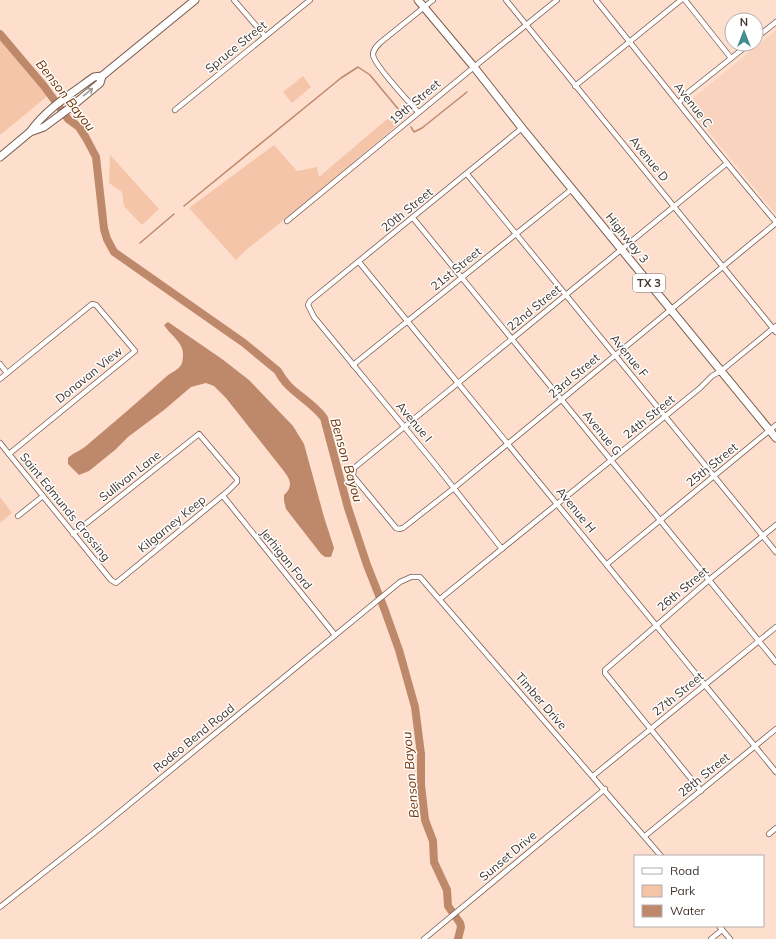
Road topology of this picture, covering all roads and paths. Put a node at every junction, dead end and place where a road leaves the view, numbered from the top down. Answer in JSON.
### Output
{"nodes":[{"id":1,"x":195,"y":0,"type":"edge"},
{"id":2,"x":234,"y":0,"type":"edge"},
{"id":3,"x":310,"y":0,"type":"edge"},
{"id":4,"x":418,"y":0,"type":"edge"},
{"id":5,"x":433,"y":0,"type":"edge"},
{"id":6,"x":506,"y":0,"type":"edge"},
{"id":7,"x":557,"y":0,"type":"edge"},
{"id":8,"x":596,"y":0,"type":"edge"},
{"id":9,"x":681,"y":0,"type":"edge"},
{"id":10,"x":686,"y":0,"type":"edge"},
{"id":11,"x":424,"y":7,"type":"junction"},
{"id":12,"x":776,"y":22,"type":"edge"},
{"id":13,"x":526,"y":25,"type":"junction"},
{"id":14,"x":764,"y":32,"type":"edge"},
{"id":15,"x":265,"y":36,"type":"junction"},
{"id":16,"x":630,"y":42,"type":"junction"},
{"id":17,"x":739,"y":52,"type":"edge"},
{"id":18,"x":731,"y":58,"type":"junction"},
{"id":19,"x":474,"y":67,"type":"junction"},
{"id":20,"x":102,"y":76,"type":"junction"},
{"id":21,"x":575,"y":86,"type":"junction"},
{"id":22,"x":680,"y":103,"type":"junction"},
{"id":23,"x":175,"y":110,"type":"dead end"},
{"id":24,"x":418,"y":112,"type":"junction"},
{"id":25,"x":522,"y":128,"type":"junction"},
{"id":26,"x":30,"y":132,"type":"junction"},
{"id":27,"x":0,"y":157,"type":"edge"},
{"id":28,"x":726,"y":164,"type":"junction"},
{"id":29,"x":467,"y":174,"type":"junction"},
{"id":30,"x":572,"y":188,"type":"junction"},
{"id":31,"x":674,"y":206,"type":"junction"},
{"id":32,"x":413,"y":218,"type":"junction"},
{"id":33,"x":287,"y":221,"type":"dead end"},
{"id":34,"x":776,"y":222,"type":"edge"},
{"id":35,"x":516,"y":234,"type":"junction"},
{"id":36,"x":622,"y":249,"type":"junction"},
{"id":37,"x":360,"y":262,"type":"junction"},
{"id":38,"x":723,"y":266,"type":"junction"},
{"id":39,"x":462,"y":277,"type":"junction"},
{"id":40,"x":566,"y":295,"type":"junction"},
{"id":41,"x":310,"y":309,"type":"joint"},
{"id":42,"x":671,"y":309,"type":"junction"},
{"id":43,"x":408,"y":321,"type":"junction"},
{"id":44,"x":775,"y":329,"type":"edge"},
{"id":45,"x":512,"y":338,"type":"junction"},
{"id":46,"x":615,"y":355,"type":"junction"},
{"id":47,"x":0,"y":364,"type":"edge"},
{"id":48,"x":353,"y":365,"type":"junction"},
{"id":49,"x":721,"y":371,"type":"junction"},
{"id":50,"x":7,"y":372,"type":"junction"},
{"id":51,"x":0,"y":379,"type":"edge"},
{"id":52,"x":458,"y":382,"type":"junction"},
{"id":53,"x":562,"y":399,"type":"junction"},
{"id":54,"x":665,"y":416,"type":"junction"},
{"id":55,"x":776,"y":425,"type":"edge"},
{"id":56,"x":404,"y":427,"type":"junction"},
{"id":57,"x":770,"y":430,"type":"junction"},
{"id":58,"x":776,"y":438,"type":"edge"},
{"id":59,"x":0,"y":443,"type":"edge"},
{"id":60,"x":508,"y":443,"type":"junction"},
{"id":61,"x":9,"y":454,"type":"junction"},
{"id":62,"x":612,"y":460,"type":"junction"},
{"id":63,"x":714,"y":476,"type":"junction"},
{"id":64,"x":237,"y":479,"type":"joint"},
{"id":65,"x":454,"y":488,"type":"junction"},
{"id":66,"x":42,"y":496,"type":"junction"},
{"id":67,"x":223,"y":496,"type":"junction"},
{"id":68,"x":558,"y":504,"type":"junction"},
{"id":69,"x":18,"y":516,"type":"dead end"},
{"id":70,"x":660,"y":520,"type":"junction"},
{"id":71,"x":776,"y":525,"type":"edge"},
{"id":72,"x":403,"y":528,"type":"joint"},
{"id":73,"x":73,"y":534,"type":"junction"},
{"id":74,"x":763,"y":536,"type":"junction"},
{"id":75,"x":502,"y":549,"type":"junction"},
{"id":76,"x":776,"y":552,"type":"edge"},
{"id":77,"x":607,"y":564,"type":"junction"},
{"id":78,"x":709,"y":580,"type":"junction"},
{"id":79,"x":400,"y":582,"type":"joint"},
{"id":80,"x":116,"y":583,"type":"joint"},
{"id":81,"x":440,"y":599,"type":"junction"},
{"id":82,"x":656,"y":625,"type":"junction"},
{"id":83,"x":776,"y":627,"type":"edge"},
{"id":84,"x":335,"y":635,"type":"junction"},
{"id":85,"x":759,"y":641,"type":"junction"},
{"id":86,"x":776,"y":662,"type":"edge"},
{"id":87,"x":704,"y":685,"type":"junction"},
{"id":88,"x":650,"y":729,"type":"junction"},
{"id":89,"x":776,"y":729,"type":"edge"},
{"id":90,"x":755,"y":746,"type":"junction"},
{"id":91,"x":776,"y":772,"type":"edge"},
{"id":92,"x":593,"y":776,"type":"junction"},
{"id":93,"x":605,"y":789,"type":"junction"},
{"id":94,"x":701,"y":790,"type":"junction"},
{"id":95,"x":776,"y":828,"type":"edge"},
{"id":96,"x":769,"y":834,"type":"dead end"},
{"id":97,"x":645,"y":836,"type":"junction"},
{"id":98,"x":660,"y":855,"type":"edge"},
{"id":99,"x":0,"y":908,"type":"edge"},
{"id":100,"x":721,"y":928,"type":"edge"},
{"id":101,"x":424,"y":939,"type":"edge"},
{"id":102,"x":711,"y":939,"type":"edge"},
{"id":103,"x":730,"y":939,"type":"edge"}],
"edges":[{"from":1,"to":20,"type":"main road"},
{"from":2,"to":15,"type":"street"},
{"from":3,"to":15,"type":"street","name":"Spruce Street"},
{"from":4,"to":11,"type":"main road","number":"TX 3"},
{"from":5,"to":11,"type":"street"},
{"from":6,"to":13,"type":"street","name":"Avenue D"},
{"from":7,"to":13,"type":"street","name":"19th Street"},
{"from":8,"to":16,"type":"street","name":"Avenue C"},
{"from":9,"to":16,"type":"street"},
{"from":10,"to":18,"type":"street"},
{"from":11,"to":19,"type":"main road","number":"TX 3"},
{"from":11,"to":24,"type":"street"},
{"from":12,"to":14,"type":"street"},
{"from":13,"to":19,"type":"street","name":"19th Street"},
{"from":13,"to":21,"type":"street","name":"Avenue D"},
{"from":15,"to":23,"type":"street","name":"Spruce Street"},
{"from":16,"to":21,"type":"street"},
{"from":16,"to":22,"type":"street","name":"Avenue C"},
{"from":17,"to":18,"type":"street"},
{"from":18,"to":22,"type":"street"},
{"from":19,"to":24,"type":"street","name":"19th Street"},
{"from":19,"to":25,"type":"main road","number":"TX 3"},
{"from":20,"to":26,"type":"main road"},
{"from":26,"to":20,"type":"main road","one_way":true},
{"from":21,"to":31,"type":"street","name":"Avenue D"},
{"from":22,"to":28,"type":"street","name":"Avenue C"},
{"from":24,"to":33,"type":"street","name":"19th Street"},
{"from":25,"to":29,"type":"street","name":"20th Street"},
{"from":25,"to":30,"type":"main road","name":"Highway 3","number":"TX 3"},
{"from":26,"to":27,"type":"main road"},
{"from":28,"to":31,"type":"street","name":"22nd Street"},
{"from":28,"to":34,"type":"street","name":"Avenue C"},
{"from":29,"to":32,"type":"street","name":"20th Street"},
{"from":29,"to":35,"type":"street","name":"Avenue F"},
{"from":30,"to":35,"type":"street","name":"21st Street"},
{"from":30,"to":36,"type":"main road","name":"Highway 3","number":"TX 3"},
{"from":31,"to":36,"type":"street","name":"22nd Street"},
{"from":31,"to":38,"type":"street","name":"Avenue D"},
{"from":32,"to":37,"type":"street","name":"20th Street"},
{"from":32,"to":39,"type":"street","name":"Avenue G"},
{"from":34,"to":38,"type":"street","name":"23rd Street"},
{"from":35,"to":39,"type":"street","name":"21st Street"},
{"from":35,"to":40,"type":"street","name":"Avenue F"},
{"from":36,"to":40,"type":"street","name":"22nd Street"},
{"from":36,"to":42,"type":"main road","name":"Highway 3","number":"TX 3"},
{"from":37,"to":41,"type":"street","name":"20th Street"},
{"from":37,"to":43,"type":"street","name":"Avenue H"},
{"from":38,"to":42,"type":"street","name":"23rd Street"},
{"from":38,"to":44,"type":"street","name":"Avenue D"},
{"from":39,"to":43,"type":"street","name":"21st Street"},
{"from":39,"to":45,"type":"street","name":"Avenue G"},
{"from":40,"to":45,"type":"street","name":"22nd Street"},
{"from":40,"to":46,"type":"street","name":"Avenue F"},
{"from":41,"to":48,"type":"street","name":"Avenue I"},
{"from":42,"to":46,"type":"street","name":"23rd Street"},
{"from":42,"to":49,"type":"main road","name":"Highway 3","number":"TX 3"},
{"from":43,"to":48,"type":"street","name":"21st Street"},
{"from":43,"to":52,"type":"street","name":"Avenue H"},
{"from":44,"to":49,"type":"street","name":"24th Street"},
{"from":45,"to":52,"type":"street","name":"22nd Street"},
{"from":45,"to":53,"type":"street","name":"Avenue G"},
{"from":46,"to":53,"type":"street","name":"23rd Street"},
{"from":46,"to":54,"type":"street","name":"Avenue F"},
{"from":47,"to":50,"type":"street"},
{"from":48,"to":56,"type":"street","name":"Avenue I"},
{"from":49,"to":54,"type":"street","name":"24th Street"},
{"from":49,"to":57,"type":"main road","name":"Highway 3","number":"TX 3"},
{"from":50,"to":51,"type":"street"},
{"from":50,"to":61,"type":"street","name":"Donavan View"},
{"from":52,"to":56,"type":"street","name":"22nd Street"},
{"from":52,"to":60,"type":"street","name":"Avenue H"},
{"from":53,"to":60,"type":"street","name":"23rd Street"},
{"from":53,"to":62,"type":"street","name":"Avenue G"},
{"from":54,"to":62,"type":"street","name":"24th Street"},
{"from":54,"to":63,"type":"street","name":"Avenue F"},
{"from":55,"to":57,"type":"street","name":"25th Street"},
{"from":56,"to":65,"type":"street","name":"Avenue I"},
{"from":56,"to":72,"type":"street","name":"22nd Street"},
{"from":57,"to":58,"type":"main road","name":"Highway 3","number":"TX 3"},
{"from":57,"to":63,"type":"street","name":"25th Street"},
{"from":59,"to":61,"type":"street","name":"Saint Edmunds Crossing"},
{"from":60,"to":65,"type":"street","name":"23rd Street"},
{"from":60,"to":68,"type":"street","name":"Avenue H"},
{"from":61,"to":66,"type":"street","name":"Saint Edmunds Crossing"},
{"from":62,"to":68,"type":"street","name":"24th Street"},
{"from":62,"to":70,"type":"street","name":"Avenue G"},
{"from":63,"to":70,"type":"street","name":"25th Street"},
{"from":63,"to":74,"type":"street","name":"Avenue F"},
{"from":64,"to":67,"type":"street","name":"Kilgarney Keep"},
{"from":64,"to":73,"type":"street","name":"Sullivan Lane"},
{"from":65,"to":72,"type":"street","name":"23rd Street"},
{"from":65,"to":75,"type":"street","name":"Avenue I"},
{"from":66,"to":69,"type":"street"},
{"from":66,"to":73,"type":"street","name":"Saint Edmunds Crossing"},
{"from":67,"to":80,"type":"street","name":"Kilgarney Keep"},
{"from":67,"to":84,"type":"street","name":"Jerhigan Ford"},
{"from":68,"to":75,"type":"street","name":"24th Street"},
{"from":68,"to":77,"type":"street","name":"Avenue H"},
{"from":70,"to":77,"type":"street","name":"25th Street"},
{"from":70,"to":78,"type":"street","name":"Avenue G"},
{"from":71,"to":74,"type":"street","name":"26th Street"},
{"from":73,"to":80,"type":"street","name":"Saint Edmunds Crossing"},
{"from":74,"to":76,"type":"street","name":"Avenue F"},
{"from":74,"to":78,"type":"street","name":"26th Street"},
{"from":75,"to":81,"type":"street","name":"24th Street"},
{"from":77,"to":82,"type":"street","name":"Avenue H"},
{"from":78,"to":82,"type":"street","name":"26th Street"},
{"from":78,"to":85,"type":"street","name":"Avenue G"},
{"from":79,"to":81,"type":"street","name":"Timber Drive"},
{"from":79,"to":84,"type":"street","name":"Rodeo Bend Road"},
{"from":81,"to":92,"type":"street","name":"Timber Drive"},
{"from":82,"to":87,"type":"street","name":"Avenue H"},
{"from":82,"to":88,"type":"street","name":"26th Street"},
{"from":83,"to":85,"type":"street","name":"27th Street"},
{"from":84,"to":99,"type":"street","name":"Rodeo Bend Road"},
{"from":85,"to":86,"type":"street","name":"Avenue G"},
{"from":85,"to":87,"type":"street","name":"27th Street"},
{"from":87,"to":88,"type":"street","name":"27th Street"},
{"from":87,"to":90,"type":"street","name":"Avenue H"},
{"from":88,"to":92,"type":"street","name":"27th Street"},
{"from":88,"to":94,"type":"street"},
{"from":89,"to":90,"type":"street","name":"28th Street"},
{"from":90,"to":91,"type":"street","name":"Avenue H"},
{"from":90,"to":94,"type":"street","name":"28th Street"},
{"from":92,"to":93,"type":"street","name":"Timber Drive"},
{"from":93,"to":97,"type":"street","name":"Timber Drive"},
{"from":93,"to":101,"type":"street","name":"Sunset Drive"},
{"from":94,"to":97,"type":"street","name":"28th Street"},
{"from":95,"to":96,"type":"street"},
{"from":97,"to":98,"type":"street","name":"Timber Drive"},
{"from":100,"to":102,"type":"street"},
{"from":100,"to":103,"type":"street"}]}
